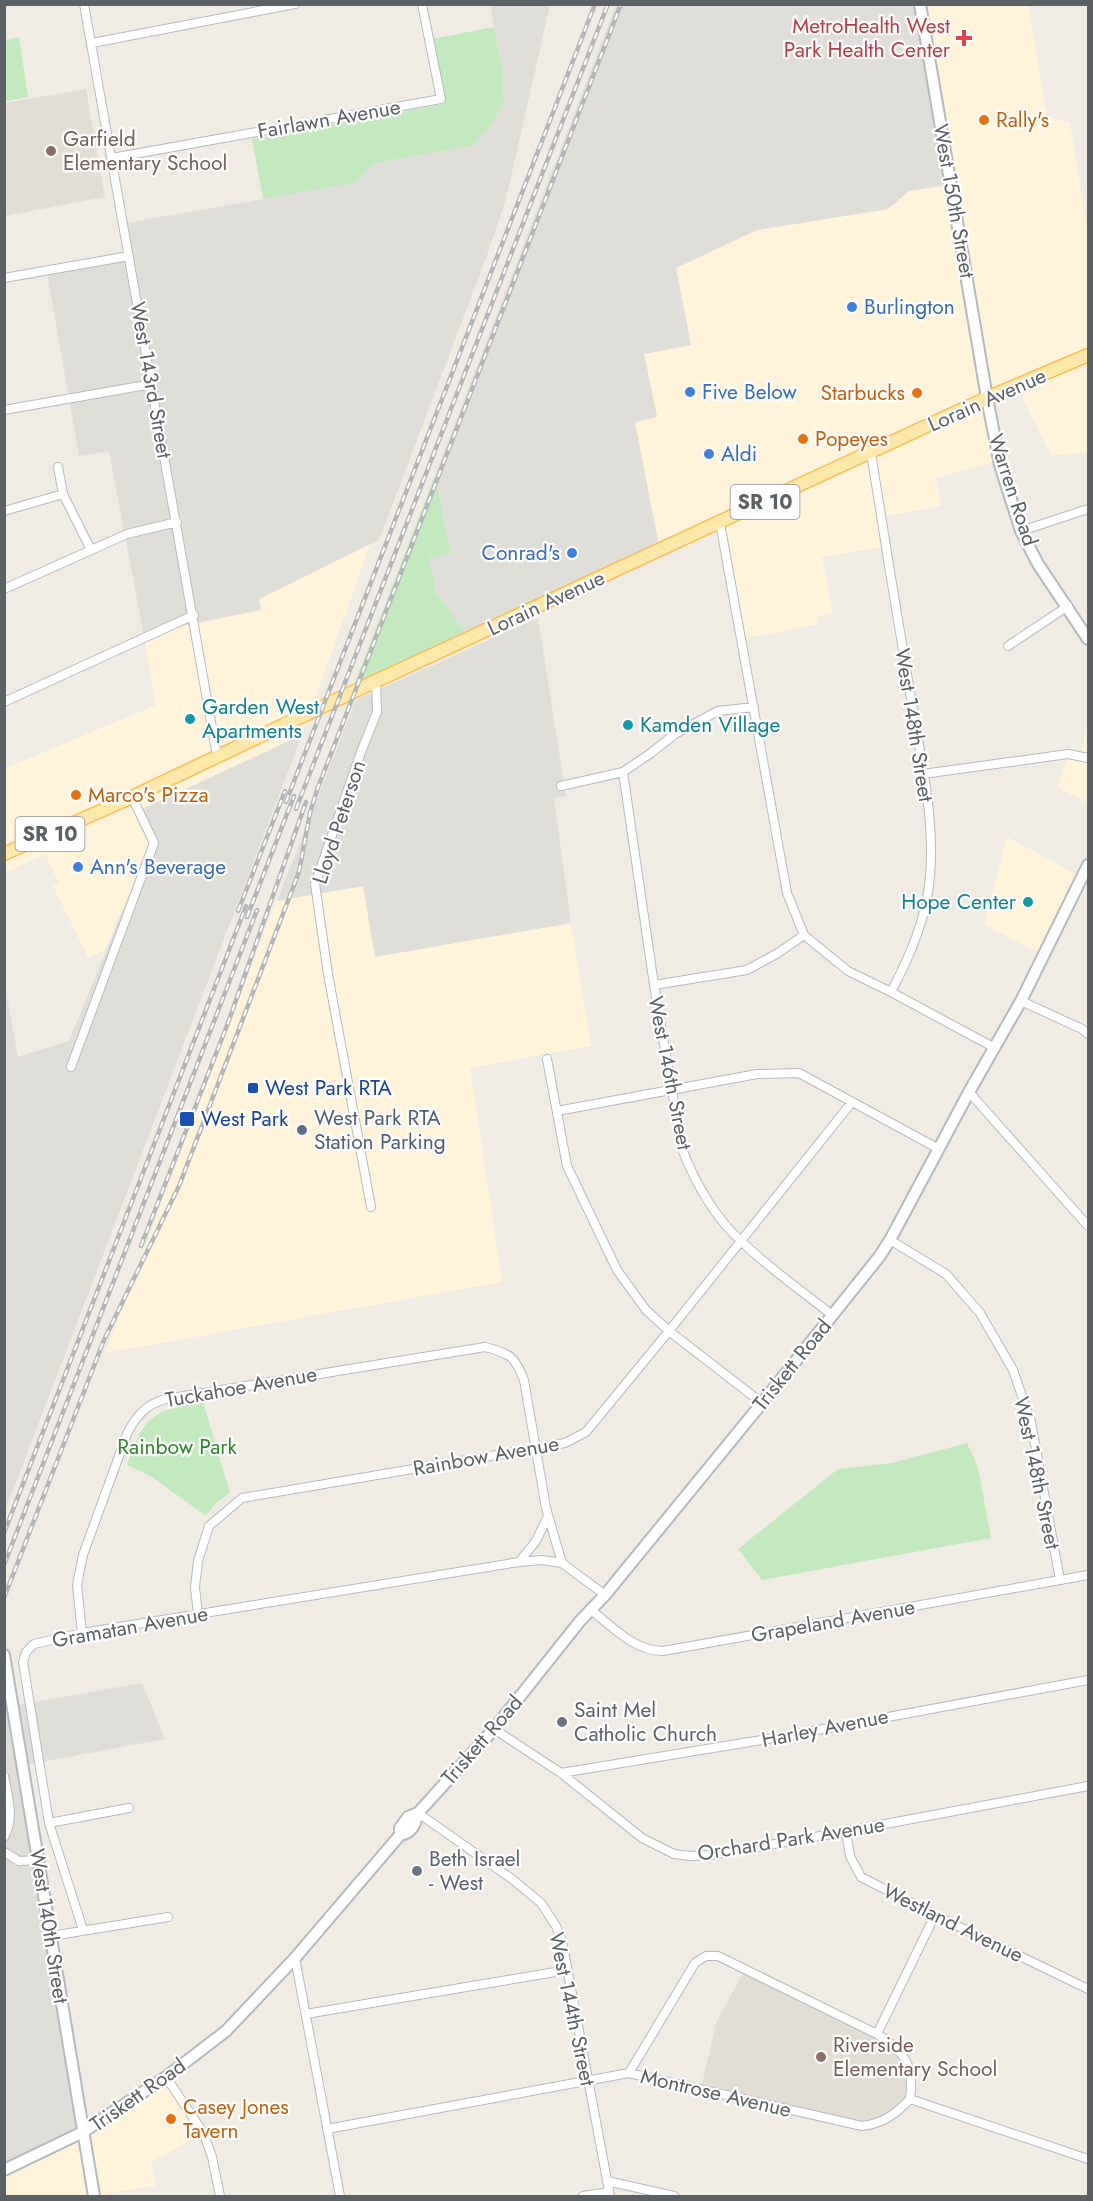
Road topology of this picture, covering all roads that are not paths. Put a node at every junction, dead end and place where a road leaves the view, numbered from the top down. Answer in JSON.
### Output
{"nodes":[{"id":1,"x":84,"y":4,"type":"edge"},
{"id":2,"x":295,"y":4,"type":"edge"},
{"id":3,"x":422,"y":4,"type":"edge"},
{"id":4,"x":920,"y":4,"type":"edge"},
{"id":5,"x":92,"y":43,"type":"junction"},
{"id":6,"x":112,"y":158,"type":"junction"},
{"id":7,"x":129,"y":256,"type":"junction"},
{"id":8,"x":4,"y":278,"type":"edge"},
{"id":9,"x":1089,"y":355,"type":"edge"},
{"id":10,"x":152,"y":384,"type":"junction"},
{"id":11,"x":987,"y":398,"type":"junction"},
{"id":12,"x":4,"y":410,"type":"edge"},
{"id":13,"x":871,"y":453,"type":"junction"},
{"id":14,"x":58,"y":467,"type":"dead end"},
{"id":15,"x":63,"y":494,"type":"junction"},
{"id":16,"x":1089,"y":509,"type":"edge"},
{"id":17,"x":4,"y":511,"type":"edge"},
{"id":18,"x":177,"y":522,"type":"junction"},
{"id":19,"x":720,"y":523,"type":"junction"},
{"id":20,"x":1021,"y":531,"type":"junction"},
{"id":21,"x":92,"y":549,"type":"junction"},
{"id":22,"x":4,"y":589,"type":"edge"},
{"id":23,"x":1068,"y":606,"type":"junction"},
{"id":24,"x":194,"y":615,"type":"junction"},
{"id":25,"x":1089,"y":639,"type":"edge"},
{"id":26,"x":1008,"y":646,"type":"dead end"},
{"id":27,"x":376,"y":681,"type":"junction"},
{"id":28,"x":4,"y":702,"type":"edge"},
{"id":29,"x":754,"y":707,"type":"junction"},
{"id":30,"x":218,"y":756,"type":"junction"},
{"id":31,"x":1089,"y":758,"type":"edge"},
{"id":32,"x":623,"y":772,"type":"junction"},
{"id":33,"x":923,"y":774,"type":"junction"},
{"id":34,"x":561,"y":786,"type":"dead end"},
{"id":35,"x":132,"y":797,"type":"junction"},
{"id":36,"x":4,"y":854,"type":"edge"},
{"id":37,"x":1089,"y":865,"type":"edge"},
{"id":38,"x":1085,"y":879,"type":"edge"},
{"id":39,"x":804,"y":935,"type":"junction"},
{"id":40,"x":654,"y":985,"type":"junction"},
{"id":41,"x":891,"y":992,"type":"junction"},
{"id":42,"x":1021,"y":1001,"type":"junction"},
{"id":43,"x":1089,"y":1034,"type":"edge"},
{"id":44,"x":995,"y":1048,"type":"junction"},
{"id":45,"x":547,"y":1059,"type":"dead end"},
{"id":46,"x":71,"y":1067,"type":"dead end"},
{"id":47,"x":672,"y":1090,"type":"junction"},
{"id":48,"x":969,"y":1092,"type":"junction"},
{"id":49,"x":852,"y":1102,"type":"junction"},
{"id":50,"x":557,"y":1111,"type":"junction"},
{"id":51,"x":939,"y":1149,"type":"junction"},
{"id":52,"x":371,"y":1207,"type":"dead end"},
{"id":53,"x":1089,"y":1226,"type":"edge"},
{"id":54,"x":890,"y":1240,"type":"junction"},
{"id":55,"x":741,"y":1242,"type":"junction"},
{"id":56,"x":832,"y":1315,"type":"junction"},
{"id":57,"x":669,"y":1331,"type":"junction"},
{"id":58,"x":762,"y":1403,"type":"junction"},
{"id":59,"x":536,"y":1448,"type":"junction"},
{"id":60,"x":548,"y":1516,"type":"junction"},
{"id":61,"x":519,"y":1562,"type":"junction"},
{"id":62,"x":562,"y":1563,"type":"junction"},
{"id":63,"x":1089,"y":1575,"type":"edge"},
{"id":64,"x":1060,"y":1580,"type":"junction"},
{"id":65,"x":604,"y":1595,"type":"junction"},
{"id":66,"x":591,"y":1610,"type":"junction"},
{"id":67,"x":198,"y":1615,"type":"junction"},
{"id":68,"x":82,"y":1633,"type":"junction"},
{"id":69,"x":4,"y":1655,"type":"edge"},
{"id":70,"x":1089,"y":1680,"type":"edge"},
{"id":71,"x":494,"y":1729,"type":"junction"},
{"id":72,"x":561,"y":1773,"type":"junction"},
{"id":73,"x":4,"y":1776,"type":"edge"},
{"id":74,"x":1089,"y":1786,"type":"edge"},
{"id":75,"x":129,"y":1808,"type":"dead end"},
{"id":76,"x":418,"y":1814,"type":"junction"},
{"id":77,"x":49,"y":1823,"type":"junction"},
{"id":78,"x":846,"y":1831,"type":"junction"},
{"id":79,"x":4,"y":1837,"type":"edge"},
{"id":80,"x":4,"y":1852,"type":"edge"},
{"id":81,"x":39,"y":1860,"type":"junction"},
{"id":82,"x":935,"y":1915,"type":"junction"},
{"id":83,"x":168,"y":1917,"type":"dead end"},
{"id":84,"x":83,"y":1930,"type":"junction"},
{"id":85,"x":51,"y":1936,"type":"junction"},
{"id":86,"x":295,"y":1958,"type":"junction"},
{"id":87,"x":567,"y":1970,"type":"junction"},
{"id":88,"x":1089,"y":1989,"type":"edge"},
{"id":89,"x":306,"y":2014,"type":"junction"},
{"id":90,"x":877,"y":2034,"type":"junction"},
{"id":91,"x":629,"y":2073,"type":"junction"},
{"id":92,"x":166,"y":2076,"type":"junction"},
{"id":93,"x":588,"y":2081,"type":"junction"},
{"id":94,"x":910,"y":2098,"type":"junction"},
{"id":95,"x":327,"y":2129,"type":"junction"},
{"id":96,"x":83,"y":2132,"type":"junction"},
{"id":97,"x":1089,"y":2159,"type":"edge"},
{"id":98,"x":4,"y":2170,"type":"edge"},
{"id":99,"x":607,"y":2181,"type":"junction"},
{"id":100,"x":609,"y":2194,"type":"edge"},
{"id":101,"x":94,"y":2196,"type":"edge"},
{"id":102,"x":220,"y":2196,"type":"edge"},
{"id":103,"x":340,"y":2196,"type":"edge"},
{"id":104,"x":584,"y":2196,"type":"edge"},
{"id":105,"x":674,"y":2196,"type":"edge"}],
"edges":[{"from":1,"to":5,"type":"street","name":"West 143rd Street"},
{"from":2,"to":5,"type":"street"},
{"from":3,"to":6,"type":"street","name":"Fairlawn Avenue"},
{"from":4,"to":11,"type":"main road","name":"West 150th Street"},
{"from":5,"to":6,"type":"street","name":"West 143rd Street"},
{"from":6,"to":7,"type":"street","name":"West 143rd Street"},
{"from":7,"to":8,"type":"street"},
{"from":7,"to":10,"type":"street","name":"West 143rd Street"},
{"from":9,"to":11,"type":"main road","name":"Lorain Avenue","number":"SR 10"},
{"from":10,"to":12,"type":"street"},
{"from":10,"to":18,"type":"street","name":"West 143rd Street"},
{"from":11,"to":13,"type":"main road","name":"Lorain Avenue","number":"SR 10"},
{"from":11,"to":20,"type":"main road","name":"Warren Road"},
{"from":13,"to":19,"type":"main road","name":"Lorain Avenue","number":"SR 10"},
{"from":13,"to":33,"type":"street","name":"West 148th Street"},
{"from":14,"to":15,"type":"street"},
{"from":15,"to":17,"type":"street"},
{"from":15,"to":21,"type":"street"},
{"from":16,"to":20,"type":"street"},
{"from":18,"to":21,"type":"street"},
{"from":18,"to":24,"type":"street","name":"West 143rd Street"},
{"from":19,"to":27,"type":"main road","name":"Lorain Avenue","number":"SR 10"},
{"from":19,"to":29,"type":"street"},
{"from":20,"to":23,"type":"main road","name":"Warren Road"},
{"from":21,"to":22,"type":"street"},
{"from":23,"to":25,"type":"main road","name":"Warren Road"},
{"from":23,"to":26,"type":"street"},
{"from":24,"to":28,"type":"street"},
{"from":24,"to":30,"type":"street","name":"West 143rd Street"},
{"from":27,"to":30,"type":"main road","name":"Lorain Avenue","number":"SR 10"},
{"from":27,"to":52,"type":"street","name":"Lloyd Peterson"},
{"from":29,"to":32,"type":"street"},
{"from":29,"to":39,"type":"street"},
{"from":30,"to":35,"type":"main road","name":"Lorain Avenue","number":"SR 10"},
{"from":31,"to":33,"type":"street"},
{"from":32,"to":34,"type":"street"},
{"from":32,"to":40,"type":"street","name":"West 146th Street"},
{"from":33,"to":41,"type":"street","name":"West 148th Street"},
{"from":35,"to":36,"type":"main road","name":"Lorain Avenue","number":"SR 10"},
{"from":35,"to":46,"type":"street"},
{"from":37,"to":38,"type":"main road","name":"Triskett Road"},
{"from":38,"to":42,"type":"main road","name":"Triskett Road"},
{"from":39,"to":40,"type":"street"},
{"from":39,"to":41,"type":"street"},
{"from":40,"to":47,"type":"street","name":"West 146th Street"},
{"from":41,"to":44,"type":"street"},
{"from":42,"to":43,"type":"street"},
{"from":42,"to":44,"type":"main road","name":"Triskett Road"},
{"from":44,"to":48,"type":"main road","name":"Triskett Road"},
{"from":45,"to":50,"type":"street"},
{"from":47,"to":49,"type":"street"},
{"from":47,"to":50,"type":"street"},
{"from":47,"to":55,"type":"street","name":"West 146th Street"},
{"from":48,"to":51,"type":"main road","name":"Triskett Road"},
{"from":48,"to":53,"type":"street"},
{"from":49,"to":51,"type":"street"},
{"from":49,"to":55,"type":"street","name":"Rainbow Avenue"},
{"from":50,"to":57,"type":"street"},
{"from":51,"to":54,"type":"main road","name":"Triskett Road"},
{"from":54,"to":56,"type":"main road","name":"Triskett Road"},
{"from":54,"to":64,"type":"street","name":"West 148th Street"},
{"from":55,"to":56,"type":"street","name":"West 146th Street"},
{"from":55,"to":57,"type":"street","name":"Rainbow Avenue"},
{"from":56,"to":58,"type":"main road","name":"Triskett Road"},
{"from":57,"to":58,"type":"street"},
{"from":57,"to":59,"type":"street","name":"Rainbow Avenue"},
{"from":58,"to":65,"type":"main road","name":"Triskett Road"},
{"from":59,"to":60,"type":"street"},
{"from":59,"to":67,"type":"street","name":"Rainbow Avenue"},
{"from":59,"to":68,"type":"street","name":"Tuckahoe Avenue"},
{"from":60,"to":61,"type":"street"},
{"from":60,"to":62,"type":"street"},
{"from":61,"to":62,"type":"street","name":"Gramatan Avenue"},
{"from":61,"to":67,"type":"street","name":"Gramatan Avenue"},
{"from":62,"to":65,"type":"street"},
{"from":63,"to":64,"type":"street","name":"Grapeland Avenue"},
{"from":64,"to":66,"type":"street","name":"Grapeland Avenue"},
{"from":65,"to":66,"type":"main road","name":"Triskett Road"},
{"from":66,"to":71,"type":"main road","name":"Triskett Road"},
{"from":67,"to":68,"type":"street","name":"Gramatan Avenue"},
{"from":68,"to":77,"type":"street","name":"Gramatan Avenue"},
{"from":69,"to":81,"type":"main road","name":"West 140th Street"},
{"from":70,"to":72,"type":"street","name":"Harley Avenue"},
{"from":71,"to":72,"type":"street","name":"Orchard Park Avenue"},
{"from":71,"to":76,"type":"main road","name":"Triskett Road"},
{"from":72,"to":78,"type":"street","name":"Orchard Park Avenue"},
{"from":73,"to":79,"type":"street"},
{"from":74,"to":78,"type":"street","name":"Orchard Park Avenue"},
{"from":75,"to":77,"type":"street"},
{"from":76,"to":86,"type":"main road","name":"Triskett Road"},
{"from":76,"to":87,"type":"street","name":"West 144th Street"},
{"from":77,"to":84,"type":"street","name":"Gramatan Avenue"},
{"from":78,"to":82,"type":"street","name":"Westland Avenue"},
{"from":80,"to":81,"type":"street"},
{"from":81,"to":85,"type":"main road","name":"West 140th Street"},
{"from":82,"to":88,"type":"street","name":"Westland Avenue"},
{"from":82,"to":90,"type":"street"},
{"from":83,"to":84,"type":"street"},
{"from":84,"to":85,"type":"street"},
{"from":85,"to":96,"type":"main road","name":"West 140th Street"},
{"from":86,"to":89,"type":"street"},
{"from":86,"to":92,"type":"main road","name":"Triskett Road"},
{"from":87,"to":89,"type":"street"},
{"from":87,"to":93,"type":"street","name":"West 144th Street"},
{"from":89,"to":95,"type":"street"},
{"from":90,"to":91,"type":"street"},
{"from":90,"to":94,"type":"street"},
{"from":91,"to":93,"type":"street","name":"Montrose Avenue"},
{"from":91,"to":94,"type":"street","name":"Montrose Avenue"},
{"from":92,"to":96,"type":"main road","name":"Triskett Road"},
{"from":92,"to":102,"type":"street"},
{"from":93,"to":95,"type":"street","name":"Montrose Avenue"},
{"from":93,"to":99,"type":"street","name":"West 144th Street"},
{"from":94,"to":97,"type":"street"},
{"from":95,"to":103,"type":"street"},
{"from":96,"to":98,"type":"main road","name":"Triskett Road"},
{"from":96,"to":101,"type":"main road","name":"West 140th Street"},
{"from":99,"to":100,"type":"street","name":"West 144th Street"},
{"from":99,"to":105,"type":"street"},
{"from":100,"to":104,"type":"street"}]}
